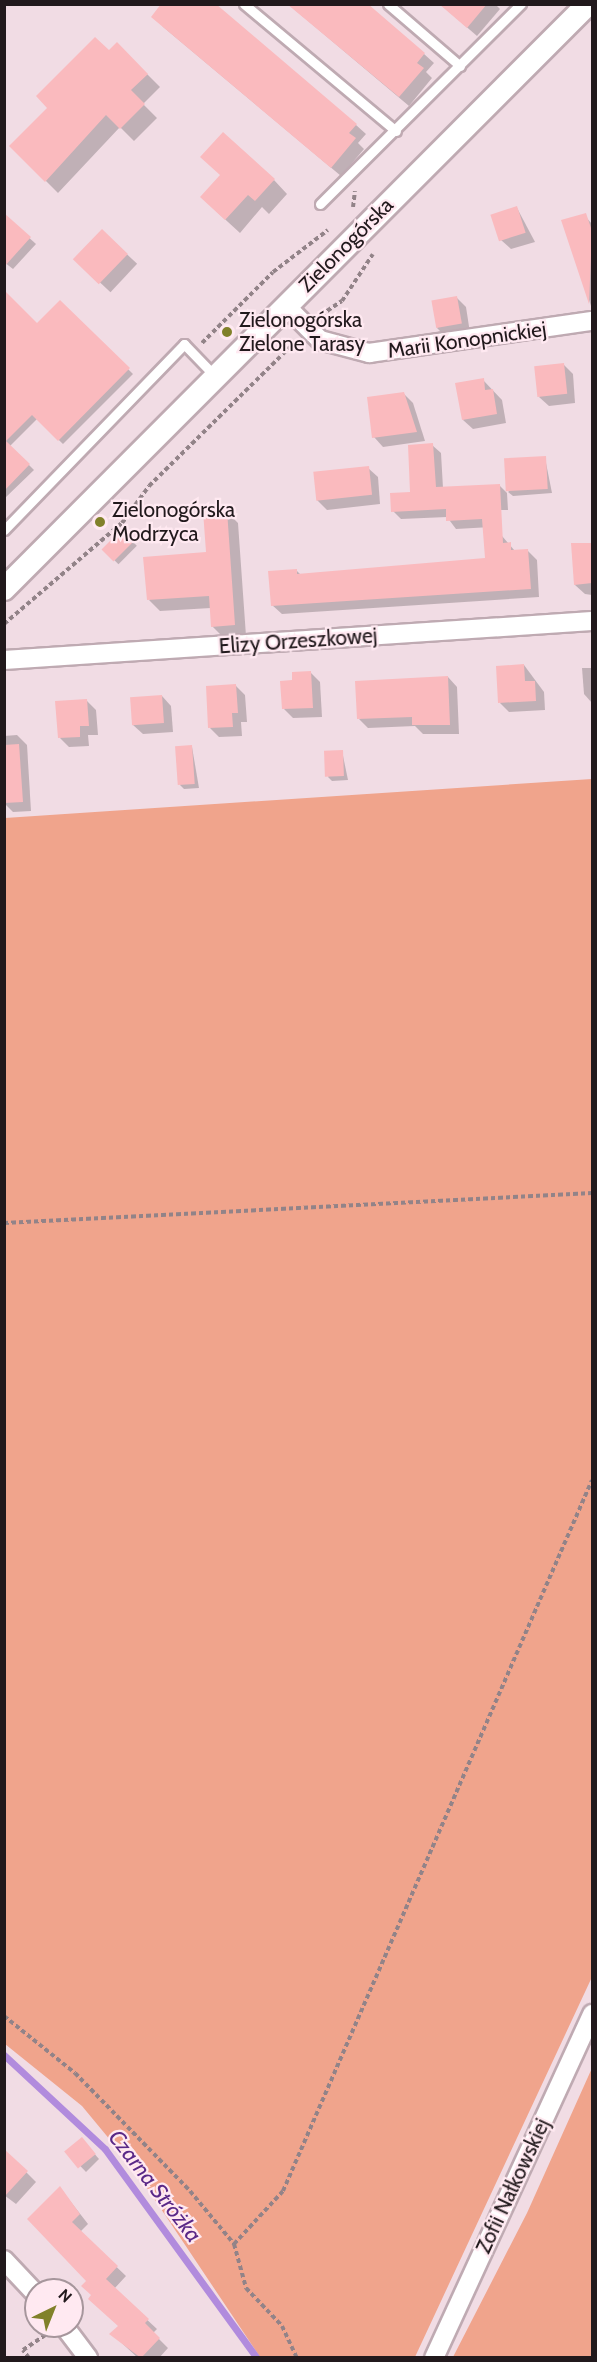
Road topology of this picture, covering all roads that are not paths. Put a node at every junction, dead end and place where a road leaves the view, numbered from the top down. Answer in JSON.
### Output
{"nodes":[{"id":1,"x":244,"y":4,"type":"edge"},
{"id":2,"x":388,"y":4,"type":"edge"},
{"id":3,"x":521,"y":4,"type":"edge"},
{"id":4,"x":588,"y":4,"type":"edge"},
{"id":5,"x":460,"y":66,"type":"junction"},
{"id":6,"x":396,"y":131,"type":"junction"},
{"id":7,"x":320,"y":204,"type":"dead end"},
{"id":8,"x":286,"y":306,"type":"junction"},
{"id":9,"x":592,"y":321,"type":"edge"},
{"id":10,"x":216,"y":377,"type":"junction"},
{"id":11,"x":4,"y":530,"type":"edge"},
{"id":12,"x":4,"y":589,"type":"edge"},
{"id":13,"x":592,"y":621,"type":"edge"},
{"id":14,"x":4,"y":660,"type":"edge"},
{"id":15,"x":592,"y":2014,"type":"edge"},
{"id":16,"x":4,"y":2260,"type":"edge"},
{"id":17,"x":24,"y":2281,"type":"edge"},
{"id":18,"x":73,"y":2338,"type":"edge"},
{"id":19,"x":88,"y":2358,"type":"edge"},
{"id":20,"x":434,"y":2358,"type":"edge"}],
"edges":[{"from":1,"to":6,"type":"lane"},
{"from":2,"to":5,"type":"lane"},
{"from":3,"to":5,"type":"lane"},
{"from":4,"to":8,"type":"street","name":"Zielonogórska"},
{"from":5,"to":6,"type":"lane"},
{"from":6,"to":7,"type":"lane"},
{"from":8,"to":9,"type":"street","name":"Marii Konopnickiej"},
{"from":8,"to":10,"type":"street","name":"Zielonogórska"},
{"from":10,"to":11,"type":"lane"},
{"from":10,"to":12,"type":"street","name":"Zielonogórska"},
{"from":13,"to":14,"type":"street","name":"Elizy Orzeszkowej"},
{"from":15,"to":20,"type":"street","name":"Zofii Nałkowskiej"},
{"from":16,"to":17,"type":"street"},
{"from":18,"to":19,"type":"street"}]}
